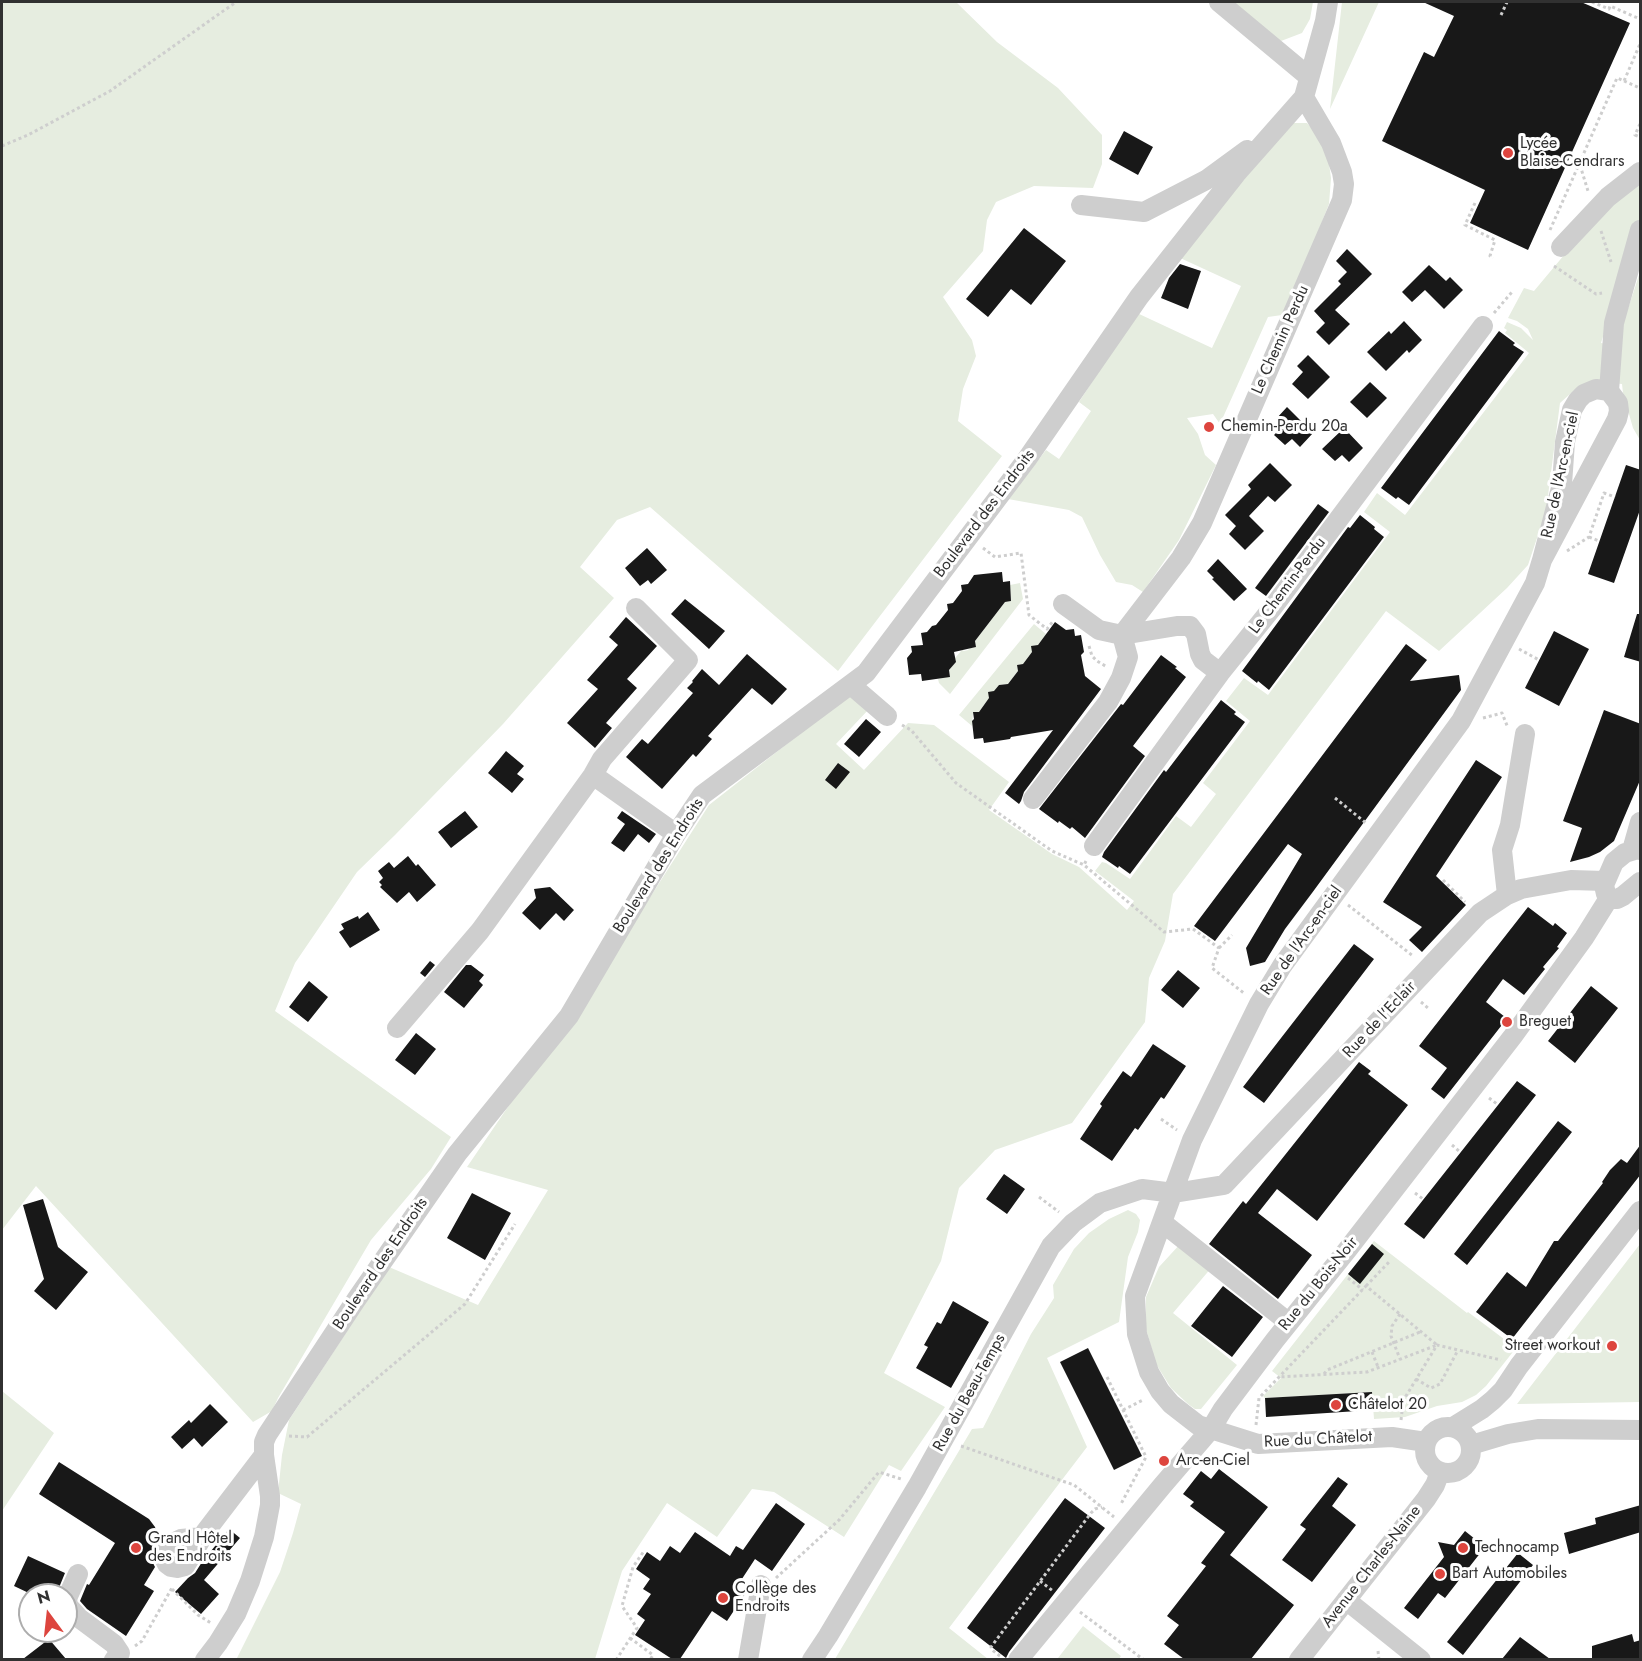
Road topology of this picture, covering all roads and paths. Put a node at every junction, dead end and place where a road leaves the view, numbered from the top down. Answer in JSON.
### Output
{"nodes":[{"id":1,"x":236,"y":2,"type":"edge"},
{"id":2,"x":1219,"y":2,"type":"edge"},
{"id":3,"x":1328,"y":2,"type":"edge"},
{"id":4,"x":1507,"y":2,"type":"edge"},
{"id":5,"x":1592,"y":2,"type":"edge"},
{"id":6,"x":1501,"y":15,"type":"dead end"},
{"id":7,"x":1641,"y":19,"type":"edge"},
{"id":8,"x":1641,"y":44,"type":"edge"},
{"id":9,"x":1309,"y":77,"type":"junction"},
{"id":10,"x":1624,"y":81,"type":"junction"},
{"id":11,"x":1641,"y":88,"type":"edge"},
{"id":12,"x":1304,"y":97,"type":"junction"},
{"id":13,"x":1641,"y":124,"type":"edge"},
{"id":14,"x":1276,"y":129,"type":"junction"},
{"id":15,"x":1641,"y":137,"type":"edge"},
{"id":16,"x":2,"y":146,"type":"edge"},
{"id":17,"x":1579,"y":164,"type":"junction"},
{"id":18,"x":1641,"y":172,"type":"edge"},
{"id":19,"x":1475,"y":203,"type":"dead end"},
{"id":20,"x":1081,"y":205,"type":"dead end"},
{"id":21,"x":1594,"y":210,"type":"junction"},
{"id":22,"x":1641,"y":230,"type":"edge"},
{"id":23,"x":1549,"y":232,"type":"dead end"},
{"id":24,"x":1558,"y":256,"type":"joint"},
{"id":25,"x":1493,"y":258,"type":"dead end"},
{"id":26,"x":1611,"y":262,"type":"dead end"},
{"id":27,"x":1512,"y":292,"type":"dead end"},
{"id":28,"x":1622,"y":292,"type":"junction"},
{"id":29,"x":1483,"y":326,"type":"joint"},
{"id":30,"x":1609,"y":391,"type":"junction"},
{"id":31,"x":1615,"y":497,"type":"dead end"},
{"id":32,"x":1590,"y":538,"type":"junction"},
{"id":33,"x":1599,"y":541,"type":"dead end"},
{"id":34,"x":987,"y":550,"type":"dead end"},
{"id":35,"x":1543,"y":558,"type":"junction"},
{"id":36,"x":1063,"y":604,"type":"dead end"},
{"id":37,"x":636,"y":608,"type":"dead end"},
{"id":38,"x":1053,"y":622,"type":"dead end"},
{"id":39,"x":1122,"y":635,"type":"junction"},
{"id":40,"x":1089,"y":643,"type":"dead end"},
{"id":41,"x":1520,"y":649,"type":"dead end"},
{"id":42,"x":1539,"y":660,"type":"dead end"},
{"id":43,"x":1220,"y":673,"type":"junction"},
{"id":44,"x":1122,"y":675,"type":"junction"},
{"id":45,"x":851,"y":685,"type":"junction"},
{"id":46,"x":887,"y":716,"type":"joint"},
{"id":47,"x":1485,"y":717,"type":"dead end"},
{"id":48,"x":1504,"y":720,"type":"dead end"},
{"id":49,"x":1525,"y":734,"type":"dead end"},
{"id":50,"x":593,"y":775,"type":"junction"},
{"id":51,"x":1335,"y":798,"type":"dead end"},
{"id":52,"x":1033,"y":799,"type":"dead end"},
{"id":53,"x":1365,"y":821,"type":"dead end"},
{"id":54,"x":1641,"y":822,"type":"edge"},
{"id":55,"x":676,"y":834,"type":"junction"},
{"id":56,"x":1094,"y":846,"type":"dead end"},
{"id":57,"x":1636,"y":850,"type":"edge"},
{"id":58,"x":1084,"y":866,"type":"dead end"},
{"id":59,"x":1090,"y":871,"type":"dead end"},
{"id":60,"x":1443,"y":880,"type":"dead end"},
{"id":61,"x":1641,"y":882,"type":"edge"},
{"id":62,"x":1607,"y":890,"type":"junction"},
{"id":63,"x":1507,"y":895,"type":"junction"},
{"id":64,"x":1467,"y":904,"type":"dead end"},
{"id":65,"x":1355,"y":911,"type":"dead end"},
{"id":66,"x":1232,"y":935,"type":"dead end"},
{"id":67,"x":1219,"y":948,"type":"junction"},
{"id":68,"x":1415,"y":957,"type":"dead end"},
{"id":69,"x":1246,"y":995,"type":"dead end"},
{"id":70,"x":1424,"y":1004,"type":"dead end"},
{"id":71,"x":1429,"y":1009,"type":"dead end"},
{"id":72,"x":398,"y":1028,"type":"dead end"},
{"id":73,"x":1492,"y":1100,"type":"dead end"},
{"id":74,"x":1497,"y":1104,"type":"dead end"},
{"id":75,"x":1161,"y":1119,"type":"dead end"},
{"id":76,"x":1174,"y":1128,"type":"dead end"},
{"id":77,"x":1454,"y":1147,"type":"dead end"},
{"id":78,"x":1460,"y":1152,"type":"dead end"},
{"id":79,"x":1174,"y":1193,"type":"junction"},
{"id":80,"x":1415,"y":1193,"type":"dead end"},
{"id":81,"x":1039,"y":1197,"type":"dead end"},
{"id":82,"x":1423,"y":1199,"type":"dead end"},
{"id":83,"x":1641,"y":1211,"type":"edge"},
{"id":84,"x":1059,"y":1212,"type":"dead end"},
{"id":85,"x":1162,"y":1223,"type":"junction"},
{"id":86,"x":515,"y":1224,"type":"dead end"},
{"id":87,"x":1389,"y":1262,"type":"dead end"},
{"id":88,"x":1352,"y":1280,"type":"dead end"},
{"id":89,"x":1365,"y":1288,"type":"junction"},
{"id":90,"x":1400,"y":1314,"type":"junction"},
{"id":91,"x":1288,"y":1322,"type":"junction"},
{"id":92,"x":1420,"y":1331,"type":"junction"},
{"id":93,"x":1394,"y":1342,"type":"junction"},
{"id":94,"x":1437,"y":1345,"type":"junction"},
{"id":95,"x":1458,"y":1350,"type":"junction"},
{"id":96,"x":1372,"y":1352,"type":"junction"},
{"id":97,"x":1401,"y":1359,"type":"junction"},
{"id":98,"x":1519,"y":1366,"type":"junction"},
{"id":99,"x":1378,"y":1367,"type":"junction"},
{"id":100,"x":1324,"y":1374,"type":"junction"},
{"id":101,"x":1107,"y":1377,"type":"dead end"},
{"id":102,"x":1279,"y":1377,"type":"junction"},
{"id":103,"x":1416,"y":1379,"type":"junction"},
{"id":104,"x":1144,"y":1399,"type":"dead end"},
{"id":105,"x":1123,"y":1410,"type":"junction"},
{"id":106,"x":1401,"y":1421,"type":"dead end"},
{"id":107,"x":272,"y":1426,"type":"junction"},
{"id":108,"x":1453,"y":1427,"type":"junction"},
{"id":109,"x":1255,"y":1428,"type":"dead end"},
{"id":110,"x":1211,"y":1430,"type":"junction"},
{"id":111,"x":1641,"y":1430,"type":"edge"},
{"id":112,"x":1426,"y":1442,"type":"junction"},
{"id":113,"x":1471,"y":1445,"type":"junction"},
{"id":114,"x":963,"y":1447,"type":"dead end"},
{"id":115,"x":264,"y":1455,"type":"junction"},
{"id":116,"x":1440,"y":1472,"type":"junction"},
{"id":117,"x":898,"y":1477,"type":"dead end"},
{"id":118,"x":1102,"y":1507,"type":"junction"},
{"id":119,"x":1118,"y":1510,"type":"dead end"},
{"id":120,"x":1114,"y":1517,"type":"dead end"},
{"id":121,"x":203,"y":1537,"type":"junction"},
{"id":122,"x":644,"y":1551,"type":"dead end"},
{"id":123,"x":185,"y":1566,"type":"junction"},
{"id":124,"x":78,"y":1574,"type":"dead end"},
{"id":125,"x":769,"y":1581,"type":"joint"},
{"id":126,"x":1040,"y":1581,"type":"junction"},
{"id":127,"x":172,"y":1589,"type":"junction"},
{"id":128,"x":1052,"y":1591,"type":"dead end"},
{"id":129,"x":1346,"y":1600,"type":"junction"},
{"id":130,"x":1085,"y":1616,"type":"dead end"},
{"id":131,"x":225,"y":1631,"type":"junction"},
{"id":132,"x":630,"y":1638,"type":"junction"},
{"id":133,"x":117,"y":1656,"type":"edge"},
{"id":134,"x":1009,"y":1658,"type":"edge"},
{"id":135,"x":205,"y":1659,"type":"edge"},
{"id":136,"x":616,"y":1659,"type":"edge"},
{"id":137,"x":650,"y":1659,"type":"edge"},
{"id":138,"x":748,"y":1659,"type":"edge"},
{"id":139,"x":812,"y":1659,"type":"edge"},
{"id":140,"x":1144,"y":1659,"type":"edge"},
{"id":141,"x":1299,"y":1659,"type":"edge"},
{"id":142,"x":1421,"y":1659,"type":"edge"}],
"edges":[{"from":1,"to":16,"type":"path"},
{"from":2,"to":9,"type":"street"},
{"from":3,"to":9,"type":"street"},
{"from":4,"to":6,"type":"path"},
{"from":5,"to":7,"type":"path"},
{"from":8,"to":10,"type":"path"},
{"from":9,"to":12,"type":"street"},
{"from":10,"to":11,"type":"path"},
{"from":10,"to":17,"type":"path"},
{"from":12,"to":14,"type":"street"},
{"from":12,"to":39,"type":"street","name":"Le Chemin Perdu"},
{"from":13,"to":15,"type":"path"},
{"from":14,"to":20,"type":"street"},
{"from":14,"to":45,"type":"street","name":"Boulevard des Endroits"},
{"from":17,"to":21,"type":"path"},
{"from":17,"to":23,"type":"path"},
{"from":18,"to":21,"type":"street"},
{"from":19,"to":25,"type":"path"},
{"from":21,"to":24,"type":"street"},
{"from":21,"to":26,"type":"path"},
{"from":22,"to":28,"type":"street"},
{"from":24,"to":28,"type":"path"},
{"from":27,"to":29,"type":"path"},
{"from":28,"to":30,"type":"street"},
{"from":29,"to":43,"type":"street","name":"Le Chemin-Perdu"},
{"from":30,"to":35,"type":"street","name":"Rue de l'Arc-en-ciel"},
{"from":30,"to":35,"type":"street","name":"Rue de l'Arc-en-ciel"},
{"from":31,"to":32,"type":"path"},
{"from":32,"to":33,"type":"path"},
{"from":32,"to":35,"type":"path"},
{"from":34,"to":38,"type":"path"},
{"from":35,"to":79,"type":"street","name":"Rue de l'Arc-en-ciel"},
{"from":36,"to":39,"type":"street"},
{"from":37,"to":50,"type":"street"},
{"from":39,"to":43,"type":"street"},
{"from":39,"to":44,"type":"street"},
{"from":40,"to":44,"type":"path"},
{"from":41,"to":42,"type":"path"},
{"from":43,"to":56,"type":"street","name":"Le Chemin-Perdu"},
{"from":44,"to":52,"type":"street"},
{"from":45,"to":46,"type":"street"},
{"from":45,"to":55,"type":"street","name":"Boulevard des Endroits"},
{"from":46,"to":58,"type":"path"},
{"from":47,"to":48,"type":"path"},
{"from":49,"to":63,"type":"street"},
{"from":50,"to":55,"type":"street"},
{"from":50,"to":72,"type":"street"},
{"from":51,"to":53,"type":"path"},
{"from":54,"to":57,"type":"street"},
{"from":55,"to":107,"type":"street","name":"Boulevard des Endroits"},
{"from":57,"to":62,"type":"street","name":"Rue du Bois-Noir"},
{"from":59,"to":67,"type":"path"},
{"from":60,"to":64,"type":"path"},
{"from":61,"to":62,"type":"street"},
{"from":62,"to":63,"type":"street","name":"Rue de l'Eclair"},
{"from":62,"to":91,"type":"street","name":"Rue du Bois-Noir"},
{"from":63,"to":79,"type":"street","name":"Rue de l'Eclair"},
{"from":65,"to":68,"type":"path"},
{"from":66,"to":67,"type":"path"},
{"from":67,"to":69,"type":"path"},
{"from":70,"to":71,"type":"path"},
{"from":73,"to":74,"type":"path"},
{"from":75,"to":76,"type":"path"},
{"from":77,"to":78,"type":"path"},
{"from":79,"to":85,"type":"street","name":"Rue de l'Arc-en-ciel"},
{"from":79,"to":139,"type":"street","name":"Rue du Beau-Temps"},
{"from":80,"to":82,"type":"path"},
{"from":81,"to":84,"type":"path"},
{"from":83,"to":98,"type":"street"},
{"from":85,"to":91,"type":"street"},
{"from":85,"to":110,"type":"street","name":"Rue de l'Arc-en-ciel"},
{"from":86,"to":107,"type":"path"},
{"from":87,"to":89,"type":"path"},
{"from":88,"to":89,"type":"path"},
{"from":89,"to":90,"type":"path"},
{"from":89,"to":102,"type":"path"},
{"from":90,"to":92,"type":"path"},
{"from":90,"to":93,"type":"path"},
{"from":91,"to":110,"type":"street","name":"Rue du Bois-Noir"},
{"from":92,"to":93,"type":"path"},
{"from":92,"to":94,"type":"path"},
{"from":93,"to":96,"type":"path"},
{"from":93,"to":97,"type":"path"},
{"from":94,"to":95,"type":"path"},
{"from":94,"to":97,"type":"path"},
{"from":94,"to":103,"type":"path"},
{"from":95,"to":98,"type":"path"},
{"from":95,"to":103,"type":"path"},
{"from":96,"to":99,"type":"path"},
{"from":96,"to":100,"type":"path"},
{"from":97,"to":99,"type":"path"},
{"from":98,"to":108,"type":"street"},
{"from":99,"to":100,"type":"path"},
{"from":100,"to":102,"type":"path"},
{"from":101,"to":105,"type":"path"},
{"from":102,"to":109,"type":"path"},
{"from":103,"to":106,"type":"path"},
{"from":104,"to":105,"type":"path"},
{"from":105,"to":119,"type":"path"},
{"from":107,"to":115,"type":"street","name":"Boulevard des Endroits"},
{"from":108,"to":112,"type":"street"},
{"from":108,"to":113,"type":"street"},
{"from":110,"to":112,"type":"street","name":"Rue du Châtelot"},
{"from":110,"to":134,"type":"street","name":"Rue du Bois-Noir"},
{"from":111,"to":113,"type":"street"},
{"from":112,"to":116,"type":"street"},
{"from":113,"to":116,"type":"street"},
{"from":114,"to":118,"type":"path"},
{"from":115,"to":121,"type":"street"},
{"from":115,"to":131,"type":"street","name":"Boulevard des Endroits"},
{"from":116,"to":129,"type":"street","name":"Avenue Charles-Naine"},
{"from":117,"to":125,"type":"path"},
{"from":118,"to":120,"type":"path"},
{"from":118,"to":126,"type":"path"},
{"from":121,"to":123,"type":"street"},
{"from":121,"to":123,"type":"street"},
{"from":122,"to":132,"type":"path"},
{"from":123,"to":127,"type":"path"},
{"from":124,"to":133,"type":"street"},
{"from":125,"to":138,"type":"street"},
{"from":126,"to":128,"type":"path"},
{"from":126,"to":134,"type":"path"},
{"from":127,"to":131,"type":"path"},
{"from":127,"to":133,"type":"path"},
{"from":129,"to":141,"type":"street","name":"Avenue Charles-Naine"},
{"from":129,"to":142,"type":"street"},
{"from":130,"to":140,"type":"path"},
{"from":131,"to":135,"type":"street","name":"Boulevard des Endroits"},
{"from":132,"to":136,"type":"path"},
{"from":132,"to":137,"type":"path"}]}
